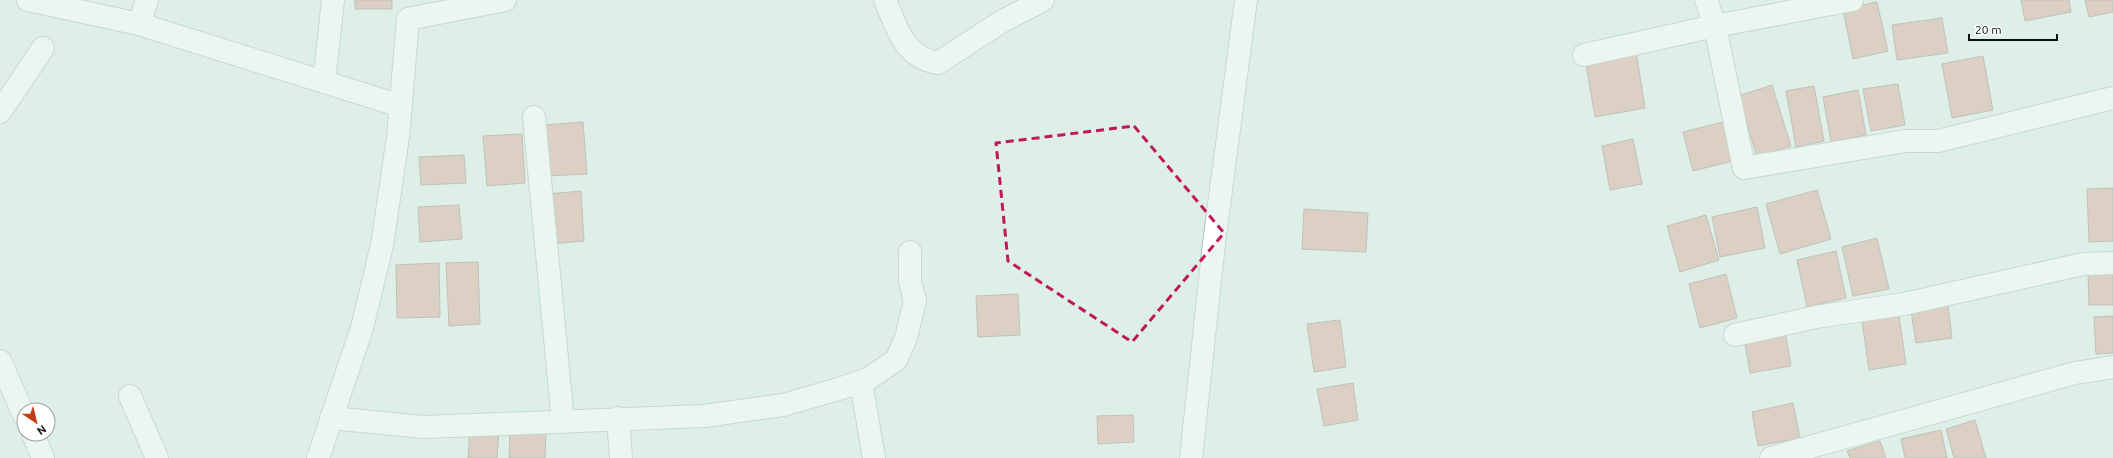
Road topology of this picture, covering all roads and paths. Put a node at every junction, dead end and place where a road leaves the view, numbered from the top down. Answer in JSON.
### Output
{"nodes":[{"id":1,"x":28,"y":0,"type":"edge"},
{"id":2,"x":147,"y":0,"type":"edge"},
{"id":3,"x":333,"y":0,"type":"edge"},
{"id":4,"x":505,"y":0,"type":"edge"},
{"id":5,"x":885,"y":0,"type":"edge"},
{"id":6,"x":1043,"y":0,"type":"edge"},
{"id":7,"x":1246,"y":0,"type":"edge"},
{"id":8,"x":1706,"y":0,"type":"edge"},
{"id":9,"x":1852,"y":0,"type":"edge"},
{"id":10,"x":410,"y":9,"type":"edge"},
{"id":11,"x":140,"y":24,"type":"junction"},
{"id":12,"x":1715,"y":26,"type":"junction"},
{"id":13,"x":43,"y":48,"type":"dead end"},
{"id":14,"x":1584,"y":55,"type":"dead end"},
{"id":15,"x":324,"y":82,"type":"junction"},
{"id":16,"x":2113,"y":98,"type":"edge"},
{"id":17,"x":401,"y":106,"type":"junction"},
{"id":18,"x":0,"y":112,"type":"edge"},
{"id":19,"x":534,"y":117,"type":"dead end"},
{"id":20,"x":910,"y":252,"type":"dead end"},
{"id":21,"x":2113,"y":263,"type":"edge"},
{"id":22,"x":1735,"y":335,"type":"dead end"},
{"id":23,"x":0,"y":361,"type":"edge"},
{"id":24,"x":2113,"y":367,"type":"edge"},
{"id":25,"x":861,"y":382,"type":"junction"},
{"id":26,"x":130,"y":396,"type":"dead end"},
{"id":27,"x":18,"y":402,"type":"edge"},
{"id":28,"x":331,"y":418,"type":"junction"},
{"id":29,"x":618,"y":418,"type":"junction"},
{"id":30,"x":563,"y":422,"type":"junction"},
{"id":31,"x":36,"y":442,"type":"edge"},
{"id":32,"x":43,"y":458,"type":"edge"},
{"id":33,"x":157,"y":458,"type":"edge"},
{"id":34,"x":318,"y":458,"type":"edge"},
{"id":35,"x":621,"y":458,"type":"edge"},
{"id":36,"x":874,"y":458,"type":"edge"},
{"id":37,"x":1191,"y":458,"type":"edge"},
{"id":38,"x":1771,"y":458,"type":"edge"}],
"edges":[{"from":1,"to":11,"type":"street"},
{"from":2,"to":11,"type":"street"},
{"from":3,"to":15,"type":"street"},
{"from":4,"to":10,"type":"street"},
{"from":5,"to":6,"type":"street"},
{"from":7,"to":37,"type":"street"},
{"from":8,"to":12,"type":"street"},
{"from":9,"to":12,"type":"street"},
{"from":10,"to":17,"type":"street"},
{"from":11,"to":15,"type":"street"},
{"from":12,"to":14,"type":"street"},
{"from":12,"to":16,"type":"street"},
{"from":13,"to":18,"type":"street"},
{"from":15,"to":17,"type":"street"},
{"from":17,"to":28,"type":"street"},
{"from":19,"to":30,"type":"street"},
{"from":20,"to":25,"type":"street"},
{"from":21,"to":22,"type":"street"},
{"from":23,"to":27,"type":"street"},
{"from":24,"to":38,"type":"street"},
{"from":25,"to":29,"type":"street"},
{"from":25,"to":36,"type":"street"},
{"from":26,"to":33,"type":"street"},
{"from":28,"to":30,"type":"street"},
{"from":28,"to":34,"type":"street"},
{"from":29,"to":30,"type":"street"},
{"from":29,"to":35,"type":"street"},
{"from":31,"to":32,"type":"street"}]}
